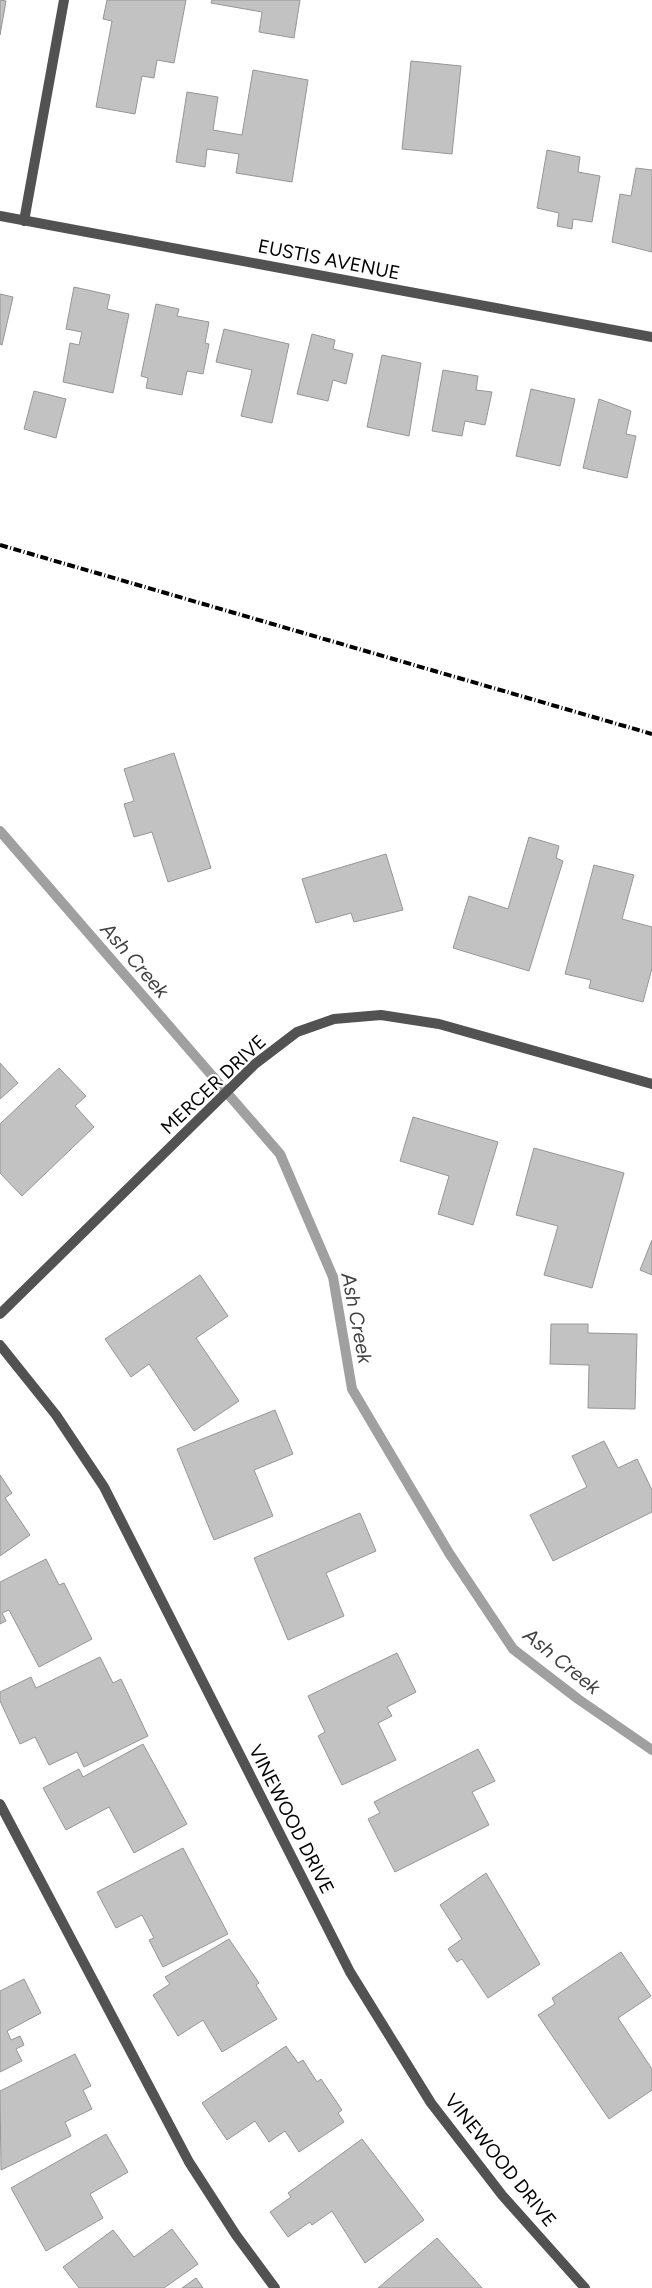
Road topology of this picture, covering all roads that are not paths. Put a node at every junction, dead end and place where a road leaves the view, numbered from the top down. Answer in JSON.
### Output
{"nodes":[{"id":1,"x":64,"y":0,"type":"edge"},
{"id":2,"x":0,"y":216,"type":"edge"},
{"id":3,"x":24,"y":220,"type":"junction"},
{"id":4,"x":652,"y":337,"type":"edge"},
{"id":5,"x":652,"y":1084,"type":"edge"},
{"id":6,"x":0,"y":1314,"type":"edge"},
{"id":7,"x":0,"y":1345,"type":"edge"},
{"id":8,"x":0,"y":1804,"type":"edge"},
{"id":9,"x":275,"y":2288,"type":"edge"},
{"id":10,"x":585,"y":2288,"type":"edge"}],
"edges":[{"from":1,"to":3,"type":"street"},
{"from":2,"to":3,"type":"street","name":"EUSTIS AVENUE"},
{"from":3,"to":4,"type":"street","name":"EUSTIS AVENUE"},
{"from":5,"to":6,"type":"street","name":"MERCER DRIVE"},
{"from":7,"to":10,"type":"street","name":"VINEWOOD DRIVE"},
{"from":8,"to":9,"type":"street"}]}
